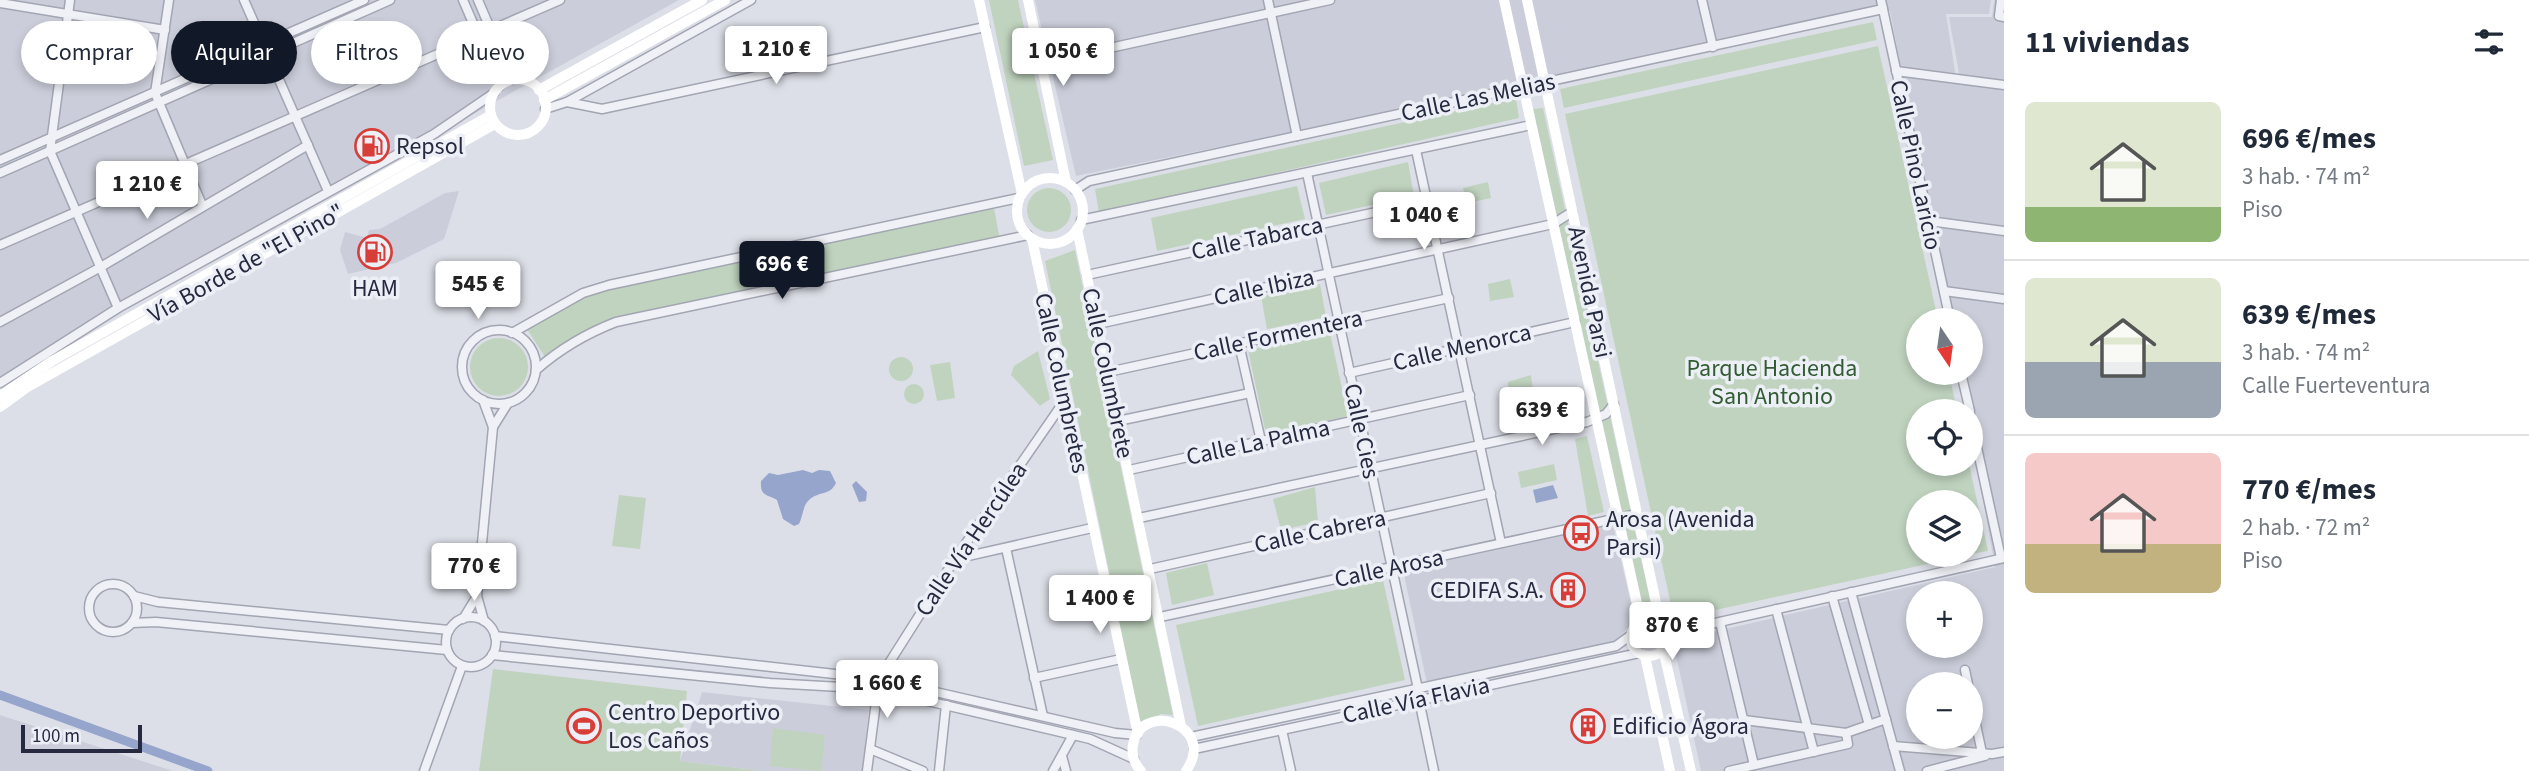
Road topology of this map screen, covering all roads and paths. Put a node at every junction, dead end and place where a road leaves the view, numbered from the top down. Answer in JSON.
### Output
{"nodes":[{"id":1,"x":70,"y":0,"type":"edge"},
{"id":2,"x":169,"y":0,"type":"edge"},
{"id":3,"x":244,"y":0,"type":"edge"},
{"id":4,"x":364,"y":0,"type":"edge"},
{"id":5,"x":390,"y":0,"type":"edge"},
{"id":6,"x":463,"y":0,"type":"edge"},
{"id":7,"x":478,"y":0,"type":"edge"},
{"id":8,"x":560,"y":0,"type":"edge"},
{"id":9,"x":702,"y":0,"type":"edge"},
{"id":10,"x":725,"y":0,"type":"edge"},
{"id":11,"x":751,"y":0,"type":"edge"},
{"id":12,"x":979,"y":0,"type":"edge"},
{"id":13,"x":1028,"y":0,"type":"edge"},
{"id":14,"x":1268,"y":0,"type":"edge"},
{"id":15,"x":1331,"y":0,"type":"edge"},
{"id":16,"x":1504,"y":0,"type":"edge"},
{"id":17,"x":1527,"y":0,"type":"edge"},
{"id":18,"x":1702,"y":0,"type":"edge"},
{"id":19,"x":2001,"y":0,"type":"edge"},
{"id":20,"x":0,"y":3,"type":"edge"},
{"id":21,"x":1882,"y":4,"type":"edge"},
{"id":22,"x":1271,"y":13,"type":"junction"},
{"id":23,"x":68,"y":14,"type":"junction"},
{"id":24,"x":2001,"y":16,"type":"edge"},
{"id":25,"x":253,"y":21,"type":"edge"},
{"id":26,"x":472,"y":21,"type":"edge"},
{"id":27,"x":487,"y":21,"type":"edge"},
{"id":28,"x":512,"y":21,"type":"edge"},
{"id":29,"x":985,"y":27,"type":"junction"},
{"id":30,"x":297,"y":29,"type":"edge"},
{"id":31,"x":164,"y":30,"type":"junction"},
{"id":32,"x":297,"y":42,"type":"edge"},
{"id":33,"x":1713,"y":47,"type":"junction"},
{"id":34,"x":436,"y":55,"type":"edge"},
{"id":35,"x":1041,"y":63,"type":"junction"},
{"id":36,"x":1896,"y":71,"type":"junction"},
{"id":37,"x":1544,"y":82,"type":"junction"},
{"id":38,"x":175,"y":84,"type":"edge"},
{"id":39,"x":201,"y":84,"type":"edge"},
{"id":40,"x":281,"y":84,"type":"edge"},
{"id":41,"x":495,"y":84,"type":"edge"},
{"id":42,"x":505,"y":84,"type":"edge"},
{"id":43,"x":530,"y":84,"type":"edge"},
{"id":44,"x":2004,"y":85,"type":"edge"},
{"id":45,"x":1523,"y":87,"type":"junction"},
{"id":46,"x":497,"y":89,"type":"junction"},
{"id":47,"x":155,"y":93,"type":"junction"},
{"id":48,"x":543,"y":99,"type":"junction"},
{"id":49,"x":159,"y":102,"type":"junction"},
{"id":50,"x":566,"y":102,"type":"junction"},
{"id":51,"x":296,"y":118,"type":"junction"},
{"id":52,"x":493,"y":120,"type":"junction"},
{"id":53,"x":1531,"y":125,"type":"junction"},
{"id":54,"x":1297,"y":136,"type":"junction"},
{"id":55,"x":50,"y":138,"type":"junction"},
{"id":56,"x":308,"y":145,"type":"junction"},
{"id":57,"x":1416,"y":150,"type":"junction"},
{"id":58,"x":50,"y":151,"type":"junction"},
{"id":59,"x":0,"y":160,"type":"edge"},
{"id":60,"x":185,"y":165,"type":"junction"},
{"id":61,"x":0,"y":173,"type":"edge"},
{"id":62,"x":1307,"y":173,"type":"junction"},
{"id":63,"x":1071,"y":186,"type":"junction"},
{"id":64,"x":328,"y":191,"type":"junction"},
{"id":65,"x":1020,"y":196,"type":"junction"},
{"id":66,"x":1427,"y":201,"type":"junction"},
{"id":67,"x":202,"y":205,"type":"junction"},
{"id":68,"x":1572,"y":212,"type":"junction"},
{"id":69,"x":76,"y":213,"type":"junction"},
{"id":70,"x":1928,"y":221,"type":"junction"},
{"id":71,"x":1079,"y":224,"type":"junction"},
{"id":72,"x":1553,"y":224,"type":"junction"},
{"id":73,"x":1318,"y":225,"type":"junction"},
{"id":74,"x":2004,"y":230,"type":"edge"},
{"id":75,"x":1030,"y":237,"type":"junction"},
{"id":76,"x":0,"y":245,"type":"edge"},
{"id":77,"x":1438,"y":250,"type":"junction"},
{"id":78,"x":99,"y":268,"type":"junction"},
{"id":79,"x":1328,"y":273,"type":"junction"},
{"id":80,"x":1087,"y":275,"type":"junction"},
{"id":81,"x":1944,"y":291,"type":"junction"},
{"id":82,"x":1449,"y":298,"type":"junction"},
{"id":83,"x":2004,"y":299,"type":"edge"},
{"id":84,"x":118,"y":308,"type":"junction"},
{"id":85,"x":1948,"y":308,"type":"edge"},
{"id":86,"x":0,"y":322,"type":"edge"},
{"id":87,"x":1339,"y":322,"type":"junction"},
{"id":88,"x":1575,"y":322,"type":"junction"},
{"id":89,"x":1098,"y":324,"type":"junction"},
{"id":90,"x":512,"y":333,"type":"junction"},
{"id":91,"x":1239,"y":344,"type":"junction"},
{"id":92,"x":1460,"y":348,"type":"junction"},
{"id":93,"x":536,"y":370,"type":"junction"},
{"id":94,"x":1108,"y":372,"type":"junction"},
{"id":95,"x":1349,"y":373,"type":"junction"},
{"id":96,"x":0,"y":383,"type":"edge"},
{"id":97,"x":1250,"y":393,"type":"junction"},
{"id":98,"x":1470,"y":395,"type":"junction"},
{"id":99,"x":0,"y":396,"type":"edge"},
{"id":100,"x":483,"y":400,"type":"junction"},
{"id":101,"x":1065,"y":400,"type":"junction"},
{"id":102,"x":508,"y":403,"type":"junction"},
{"id":103,"x":1614,"y":404,"type":"junction"},
{"id":104,"x":0,"y":407,"type":"edge"},
{"id":105,"x":1360,"y":419,"type":"junction"},
{"id":106,"x":1596,"y":420,"type":"junction"},
{"id":107,"x":1118,"y":421,"type":"junction"},
{"id":108,"x":493,"y":427,"type":"junction"},
{"id":109,"x":1261,"y":441,"type":"junction"},
{"id":110,"x":1480,"y":445,"type":"junction"},
{"id":111,"x":1370,"y":469,"type":"junction"},
{"id":112,"x":1129,"y":470,"type":"junction"},
{"id":113,"x":1983,"y":470,"type":"edge"},
{"id":114,"x":1491,"y":494,"type":"junction"},
{"id":115,"x":1637,"y":514,"type":"junction"},
{"id":116,"x":1139,"y":518,"type":"junction"},
{"id":117,"x":1381,"y":518,"type":"junction"},
{"id":118,"x":1618,"y":518,"type":"junction"},
{"id":119,"x":1092,"y":528,"type":"junction"},
{"id":120,"x":1501,"y":543,"type":"junction"},
{"id":121,"x":1006,"y":548,"type":"junction"},
{"id":122,"x":2003,"y":558,"type":"edge"},
{"id":123,"x":955,"y":559,"type":"junction"},
{"id":124,"x":1391,"y":567,"type":"junction"},
{"id":125,"x":1150,"y":569,"type":"junction"},
{"id":126,"x":1851,"y":592,"type":"junction"},
{"id":127,"x":134,"y":596,"type":"junction"},
{"id":128,"x":477,"y":596,"type":"junction"},
{"id":129,"x":1832,"y":596,"type":"junction"},
{"id":130,"x":1776,"y":609,"type":"junction"},
{"id":131,"x":1160,"y":617,"type":"junction"},
{"id":132,"x":463,"y":619,"type":"junction"},
{"id":133,"x":484,"y":621,"type":"junction"},
{"id":134,"x":1641,"y":622,"type":"junction"},
{"id":135,"x":1720,"y":622,"type":"junction"},
{"id":136,"x":132,"y":623,"type":"junction"},
{"id":137,"x":449,"y":630,"type":"junction"},
{"id":138,"x":1664,"y":630,"type":"junction"},
{"id":139,"x":1631,"y":635,"type":"junction"},
{"id":140,"x":495,"y":636,"type":"junction"},
{"id":141,"x":1663,"y":649,"type":"junction"},
{"id":142,"x":447,"y":650,"type":"junction"},
{"id":143,"x":1642,"y":654,"type":"junction"},
{"id":144,"x":492,"y":655,"type":"junction"},
{"id":145,"x":1121,"y":659,"type":"junction"},
{"id":146,"x":462,"y":666,"type":"junction"},
{"id":147,"x":1034,"y":678,"type":"junction"},
{"id":148,"x":878,"y":679,"type":"junction"},
{"id":149,"x":876,"y":689,"type":"junction"},
{"id":150,"x":1418,"y":689,"type":"junction"},
{"id":151,"x":1419,"y":700,"type":"junction"},
{"id":152,"x":946,"y":705,"type":"junction"},
{"id":153,"x":1043,"y":716,"type":"junction"},
{"id":154,"x":1886,"y":719,"type":"junction"},
{"id":155,"x":1744,"y":720,"type":"junction"},
{"id":156,"x":1869,"y":725,"type":"junction"},
{"id":157,"x":1181,"y":726,"type":"junction"},
{"id":158,"x":1807,"y":727,"type":"junction"},
{"id":159,"x":1282,"y":730,"type":"junction"},
{"id":160,"x":1846,"y":733,"type":"junction"},
{"id":161,"x":1137,"y":734,"type":"junction"},
{"id":162,"x":1073,"y":735,"type":"junction"},
{"id":163,"x":1193,"y":746,"type":"junction"},
{"id":164,"x":1894,"y":746,"type":"junction"},
{"id":165,"x":870,"y":748,"type":"junction"},
{"id":166,"x":1981,"y":749,"type":"edge"},
{"id":167,"x":1814,"y":752,"type":"junction"},
{"id":168,"x":2004,"y":752,"type":"edge"},
{"id":169,"x":1982,"y":753,"type":"junction"},
{"id":170,"x":1992,"y":754,"type":"junction"},
{"id":171,"x":1062,"y":756,"type":"junction"},
{"id":172,"x":895,"y":759,"type":"junction"},
{"id":173,"x":1754,"y":765,"type":"junction"},
{"id":174,"x":1138,"y":768,"type":"edge"},
{"id":175,"x":424,"y":771,"type":"edge"},
{"id":176,"x":867,"y":771,"type":"edge"},
{"id":177,"x":894,"y":771,"type":"edge"},
{"id":178,"x":923,"y":771,"type":"edge"},
{"id":179,"x":939,"y":771,"type":"edge"},
{"id":180,"x":1053,"y":771,"type":"edge"},
{"id":181,"x":1066,"y":771,"type":"edge"},
{"id":182,"x":1186,"y":771,"type":"edge"},
{"id":183,"x":1198,"y":771,"type":"edge"},
{"id":184,"x":1292,"y":771,"type":"edge"},
{"id":185,"x":1434,"y":771,"type":"edge"},
{"id":186,"x":1670,"y":771,"type":"edge"},
{"id":187,"x":1691,"y":771,"type":"edge"},
{"id":188,"x":1729,"y":771,"type":"edge"},
{"id":189,"x":1900,"y":771,"type":"edge"},
{"id":190,"x":1927,"y":771,"type":"edge"}],
"edges":[{"from":1,"to":23,"type":"street"},
{"from":2,"to":31,"type":"street"},
{"from":3,"to":25,"type":"street"},
{"from":4,"to":30,"type":"street"},
{"from":5,"to":32,"type":"street"},
{"from":6,"to":26,"type":"street"},
{"from":7,"to":27,"type":"street"},
{"from":8,"to":28,"type":"street"},
{"from":9,"to":48,"type":"street"},
{"from":10,"to":48,"type":"street"},
{"from":11,"to":50,"type":"street"},
{"from":12,"to":29,"type":"street"},
{"from":13,"to":35,"type":"street"},
{"from":14,"to":22,"type":"street"},
{"from":15,"to":22,"type":"street"},
{"from":16,"to":45,"type":"street","name":"Avenida Parsi"},
{"from":17,"to":37,"type":"street","name":"Avenida Parsi"},
{"from":18,"to":33,"type":"street"},
{"from":19,"to":24,"type":"street"},
{"from":20,"to":23,"type":"street"},
{"from":21,"to":33,"type":"street","name":"Calle Las Melias"},
{"from":21,"to":36,"type":"street","name":"Calle Pino Laricio"},
{"from":22,"to":35,"type":"street"},
{"from":22,"to":54,"type":"street"},
{"from":23,"to":31,"type":"street"},
{"from":23,"to":55,"type":"street"},
{"from":29,"to":50,"type":"street"},
{"from":29,"to":65,"type":"street"},
{"from":31,"to":47,"type":"street"},
{"from":33,"to":37,"type":"street","name":"Calle Las Melias"},
{"from":34,"to":51,"type":"street"},
{"from":35,"to":63,"type":"street"},
{"from":36,"to":44,"type":"street"},
{"from":36,"to":70,"type":"street","name":"Calle Pino Laricio"},
{"from":37,"to":45,"type":"street","name":"Calle Las Melias"},
{"from":37,"to":68,"type":"street","name":"Avenida Parsi"},
{"from":38,"to":47,"type":"street"},
{"from":39,"to":49,"type":"street"},
{"from":40,"to":51,"type":"street"},
{"from":41,"to":46,"type":"street"},
{"from":42,"to":46,"type":"street"},
{"from":43,"to":48,"type":"street"},
{"from":45,"to":53,"type":"street","name":"Avenida Parsi"},
{"from":45,"to":54,"type":"street","name":"Calle Las Melias"},
{"from":46,"to":52,"type":"street"},
{"from":46,"to":64,"type":"street"},
{"from":47,"to":49,"type":"street"},
{"from":47,"to":55,"type":"street"},
{"from":48,"to":50,"type":"street"},
{"from":48,"to":52,"type":"street"},
{"from":49,"to":58,"type":"street"},
{"from":49,"to":60,"type":"street"},
{"from":51,"to":56,"type":"street"},
{"from":51,"to":60,"type":"street"},
{"from":52,"to":99,"type":"street","name":"Vía Borde de \"El Pino\""},
{"from":52,"to":104,"type":"street","name":"Vía Borde de \"El Pino\""},
{"from":53,"to":57,"type":"street","name":"Calle Las Melias"},
{"from":53,"to":72,"type":"street","name":"Avenida Parsi"},
{"from":54,"to":63,"type":"street","name":"Calle Las Melias"},
{"from":55,"to":58,"type":"street"},
{"from":55,"to":59,"type":"street"},
{"from":56,"to":64,"type":"street"},
{"from":56,"to":67,"type":"street"},
{"from":57,"to":62,"type":"street","name":"Calle Las Melias"},
{"from":57,"to":66,"type":"street"},
{"from":58,"to":61,"type":"street"},
{"from":58,"to":69,"type":"street"},
{"from":60,"to":67,"type":"street"},
{"from":60,"to":69,"type":"street"},
{"from":62,"to":71,"type":"street","name":"Calle Las Melias"},
{"from":62,"to":73,"type":"street","name":"Calle Cies"},
{"from":63,"to":65,"type":"street"},
{"from":63,"to":71,"type":"street"},
{"from":64,"to":84,"type":"street"},
{"from":65,"to":75,"type":"street"},
{"from":65,"to":90,"type":"street"},
{"from":66,"to":73,"type":"street","name":"Calle Tabarca"},
{"from":66,"to":77,"type":"street"},
{"from":67,"to":78,"type":"street"},
{"from":68,"to":72,"type":"street","name":"Calle Ibiza"},
{"from":68,"to":103,"type":"street","name":"Avenida Parsi"},
{"from":69,"to":76,"type":"street"},
{"from":69,"to":78,"type":"street"},
{"from":70,"to":74,"type":"street"},
{"from":70,"to":81,"type":"street","name":"Calle Pino Laricio"},
{"from":71,"to":75,"type":"street"},
{"from":71,"to":80,"type":"street","name":"Calle Columbrete"},
{"from":72,"to":77,"type":"street","name":"Calle Ibiza"},
{"from":72,"to":88,"type":"street","name":"Avenida Parsi"},
{"from":73,"to":79,"type":"street","name":"Calle Cies"},
{"from":73,"to":80,"type":"street","name":"Calle Tabarca"},
{"from":75,"to":93,"type":"street"},
{"from":75,"to":101,"type":"street","name":"Calle Columbretes"},
{"from":77,"to":79,"type":"street","name":"Calle Ibiza"},
{"from":77,"to":82,"type":"street"},
{"from":78,"to":84,"type":"street"},
{"from":78,"to":86,"type":"street"},
{"from":79,"to":87,"type":"street","name":"Calle Cies"},
{"from":79,"to":89,"type":"street","name":"Calle Ibiza"},
{"from":80,"to":89,"type":"street","name":"Calle Columbrete"},
{"from":81,"to":83,"type":"street"},
{"from":81,"to":85,"type":"street","name":"Calle Pino Laricio"},
{"from":82,"to":87,"type":"street","name":"Calle Formentera"},
{"from":82,"to":92,"type":"street"},
{"from":84,"to":96,"type":"street"},
{"from":87,"to":91,"type":"street","name":"Calle Formentera"},
{"from":87,"to":95,"type":"street","name":"Calle Cies"},
{"from":88,"to":92,"type":"street","name":"Calle Menorca"},
{"from":88,"to":106,"type":"street","name":"Avenida Parsi"},
{"from":89,"to":94,"type":"street","name":"Calle Columbrete"},
{"from":90,"to":93,"type":"street"},
{"from":90,"to":100,"type":"street"},
{"from":91,"to":94,"type":"street","name":"Calle Formentera"},
{"from":91,"to":97,"type":"street"},
{"from":92,"to":95,"type":"street","name":"Calle Menorca"},
{"from":92,"to":98,"type":"street"},
{"from":93,"to":102,"type":"street"},
{"from":94,"to":107,"type":"street","name":"Calle Columbrete"},
{"from":95,"to":105,"type":"street","name":"Calle Cies"},
{"from":97,"to":107,"type":"street"},
{"from":97,"to":109,"type":"street"},
{"from":98,"to":105,"type":"street","name":"Calle La Palma"},
{"from":98,"to":110,"type":"street"},
{"from":100,"to":102,"type":"street"},
{"from":100,"to":108,"type":"street"},
{"from":101,"to":119,"type":"street","name":"Calle Columbretes"},
{"from":101,"to":123,"type":"street","name":"Calle Vía Hercúlea"},
{"from":102,"to":108,"type":"street"},
{"from":103,"to":106,"type":"street"},
{"from":103,"to":115,"type":"street","name":"Avenida Parsi"},
{"from":105,"to":109,"type":"street","name":"Calle La Palma"},
{"from":105,"to":111,"type":"street","name":"Calle Cies"},
{"from":106,"to":110,"type":"street"},
{"from":106,"to":118,"type":"street","name":"Avenida Parsi"},
{"from":107,"to":112,"type":"street","name":"Calle Columbrete"},
{"from":108,"to":128,"type":"street"},
{"from":109,"to":112,"type":"street","name":"Calle La Palma"},
{"from":110,"to":111,"type":"street"},
{"from":110,"to":114,"type":"street"},
{"from":111,"to":116,"type":"street"},
{"from":111,"to":117,"type":"street","name":"Calle Cies"},
{"from":112,"to":116,"type":"street","name":"Calle Columbrete"},
{"from":113,"to":122,"type":"street"},
{"from":114,"to":117,"type":"street","name":"Calle Cabrera"},
{"from":114,"to":120,"type":"street"},
{"from":115,"to":118,"type":"street","name":"Calle Arosa"},
{"from":115,"to":138,"type":"street","name":"Avenida Parsi"},
{"from":116,"to":125,"type":"street","name":"Calle Columbrete"},
{"from":117,"to":124,"type":"street","name":"Calle Cies"},
{"from":117,"to":125,"type":"street","name":"Calle Cabrera"},
{"from":118,"to":120,"type":"street","name":"Calle Arosa"},
{"from":118,"to":134,"type":"street","name":"Avenida Parsi"},
{"from":119,"to":121,"type":"street"},
{"from":119,"to":145,"type":"street","name":"Calle Columbretes"},
{"from":120,"to":124,"type":"street","name":"Calle Arosa"},
{"from":121,"to":123,"type":"street"},
{"from":121,"to":147,"type":"street"},
{"from":122,"to":126,"type":"street"},
{"from":123,"to":148,"type":"street","name":"Calle Vía Hercúlea"},
{"from":124,"to":131,"type":"street","name":"Calle Arosa"},
{"from":124,"to":150,"type":"street","name":"Calle Cies"},
{"from":125,"to":131,"type":"street","name":"Calle Columbrete"},
{"from":126,"to":129,"type":"street"},
{"from":126,"to":154,"type":"street"},
{"from":127,"to":136,"type":"street"},
{"from":127,"to":136,"type":"street"},
{"from":127,"to":137,"type":"street"},
{"from":128,"to":132,"type":"street"},
{"from":128,"to":133,"type":"street"},
{"from":129,"to":130,"type":"street"},
{"from":129,"to":156,"type":"street"},
{"from":130,"to":135,"type":"street"},
{"from":130,"to":158,"type":"street"},
{"from":131,"to":157,"type":"street","name":"Calle Columbrete"},
{"from":132,"to":133,"type":"street"},
{"from":132,"to":137,"type":"street"},
{"from":133,"to":140,"type":"street"},
{"from":134,"to":138,"type":"street"},
{"from":134,"to":139,"type":"street"},
{"from":135,"to":138,"type":"street"},
{"from":135,"to":155,"type":"street"},
{"from":136,"to":142,"type":"street"},
{"from":137,"to":142,"type":"street"},
{"from":138,"to":141,"type":"street"},
{"from":139,"to":143,"type":"street"},
{"from":139,"to":150,"type":"street","name":"Calle Vía Flavia"},
{"from":140,"to":144,"type":"street"},
{"from":140,"to":148,"type":"street"},
{"from":141,"to":143,"type":"street"},
{"from":141,"to":187,"type":"street"},
{"from":142,"to":146,"type":"street"},
{"from":143,"to":151,"type":"street","name":"Calle Vía Flavia"},
{"from":143,"to":186,"type":"street"},
{"from":144,"to":146,"type":"street"},
{"from":144,"to":149,"type":"street"},
{"from":145,"to":147,"type":"street"},
{"from":145,"to":161,"type":"street","name":"Calle Columbretes"},
{"from":146,"to":175,"type":"street"},
{"from":147,"to":153,"type":"street"},
{"from":148,"to":149,"type":"street"},
{"from":148,"to":153,"type":"street"},
{"from":149,"to":152,"type":"street"},
{"from":149,"to":165,"type":"street"},
{"from":150,"to":163,"type":"street","name":"Calle Vía Flavia"},
{"from":151,"to":159,"type":"street","name":"Calle Vía Flavia"},
{"from":151,"to":185,"type":"street"},
{"from":152,"to":162,"type":"street"},
{"from":152,"to":179,"type":"street"},
{"from":153,"to":161,"type":"street"},
{"from":154,"to":156,"type":"street"},
{"from":154,"to":164,"type":"street"},
{"from":155,"to":158,"type":"street"},
{"from":155,"to":173,"type":"street"},
{"from":156,"to":160,"type":"street"},
{"from":157,"to":161,"type":"street"},
{"from":157,"to":163,"type":"street"},
{"from":158,"to":160,"type":"street"},
{"from":158,"to":167,"type":"street"},
{"from":159,"to":163,"type":"street","name":"Calle Vía Flavia"},
{"from":159,"to":184,"type":"street"},
{"from":160,"to":167,"type":"street"},
{"from":161,"to":174,"type":"street"},
{"from":162,"to":171,"type":"street"},
{"from":162,"to":174,"type":"street"},
{"from":163,"to":182,"type":"street"},
{"from":163,"to":183,"type":"street"},
{"from":164,"to":169,"type":"street"},
{"from":164,"to":189,"type":"street"},
{"from":165,"to":172,"type":"street"},
{"from":165,"to":176,"type":"street"},
{"from":166,"to":169,"type":"street"},
{"from":167,"to":173,"type":"street"},
{"from":168,"to":170,"type":"street"},
{"from":169,"to":170,"type":"street"},
{"from":170,"to":190,"type":"street"},
{"from":171,"to":180,"type":"street"},
{"from":171,"to":181,"type":"street"},
{"from":172,"to":177,"type":"street"},
{"from":172,"to":178,"type":"street"},
{"from":173,"to":188,"type":"street"}]}
